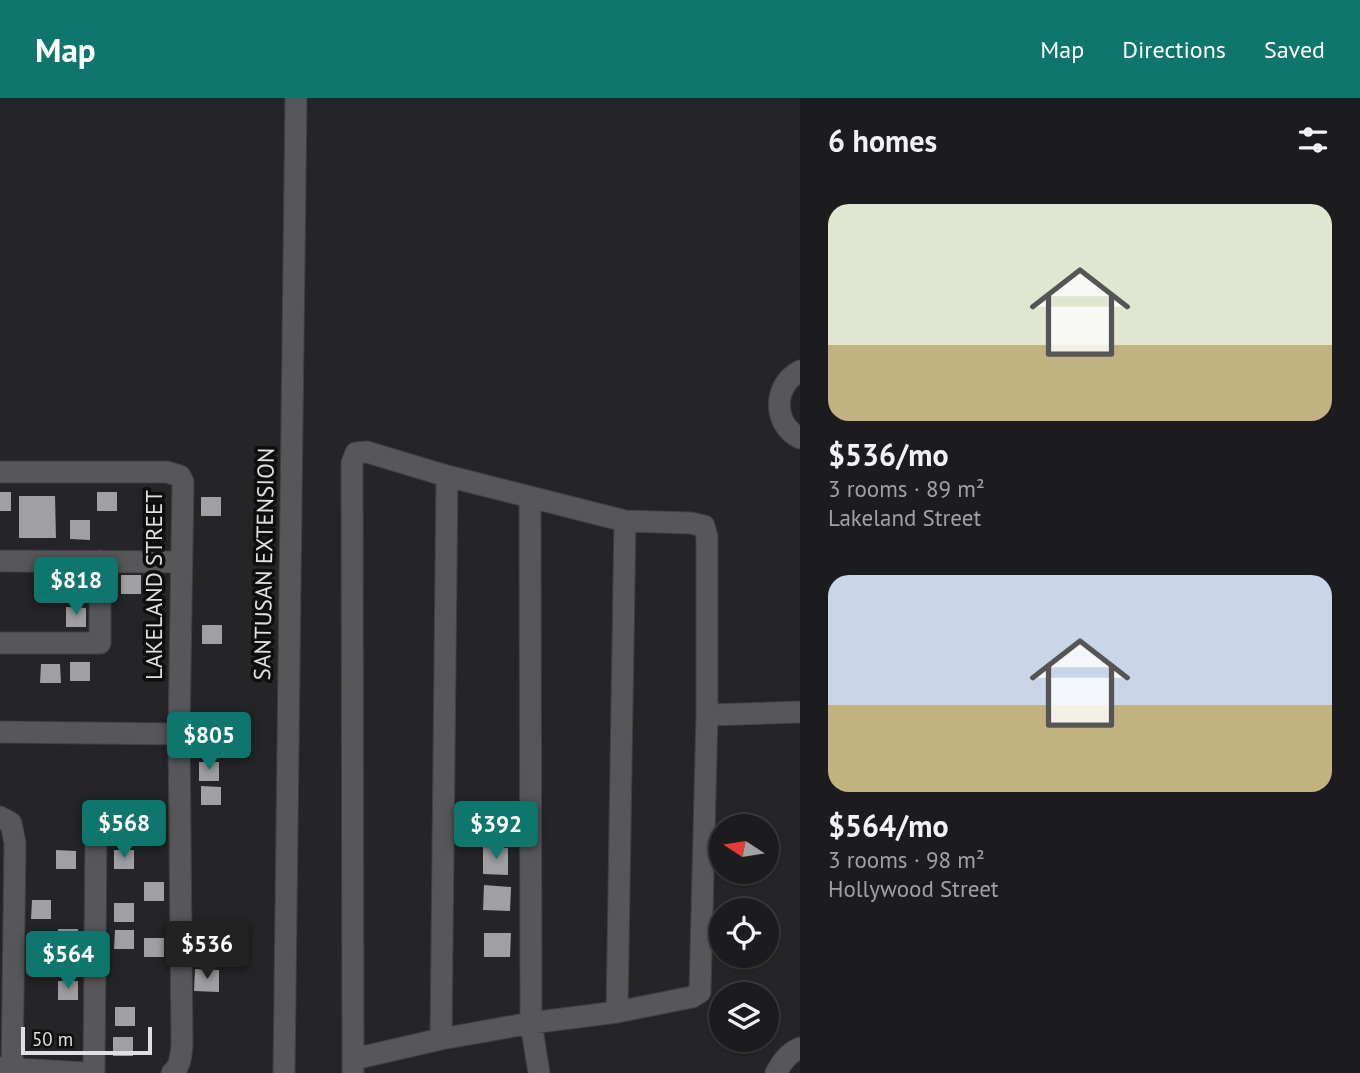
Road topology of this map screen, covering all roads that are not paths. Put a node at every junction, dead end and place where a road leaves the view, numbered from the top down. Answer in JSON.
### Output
{"nodes":[{"id":1,"x":296,"y":98,"type":"edge"},
{"id":2,"x":800,"y":371,"type":"edge"},
{"id":3,"x":800,"y":438,"type":"edge"},
{"id":4,"x":0,"y":472,"type":"edge"},
{"id":5,"x":447,"y":477,"type":"junction"},
{"id":6,"x":530,"y":497,"type":"junction"},
{"id":7,"x":625,"y":521,"type":"junction"},
{"id":8,"x":0,"y":561,"type":"edge"},
{"id":9,"x":100,"y":562,"type":"junction"},
{"id":10,"x":181,"y":562,"type":"junction"},
{"id":11,"x":0,"y":643,"type":"edge"},
{"id":12,"x":800,"y":712,"type":"edge"},
{"id":13,"x":707,"y":715,"type":"junction"},
{"id":14,"x":0,"y":732,"type":"edge"},
{"id":15,"x":180,"y":734,"type":"junction"},
{"id":16,"x":0,"y":817,"type":"edge"},
{"id":17,"x":96,"y":827,"type":"dead end"},
{"id":18,"x":617,"y":1012,"type":"junction"},
{"id":19,"x":531,"y":1023,"type":"junction"},
{"id":20,"x":441,"y":1040,"type":"junction"},
{"id":21,"x":800,"y":1048,"type":"edge"},
{"id":22,"x":353,"y":1066,"type":"edge"},
{"id":23,"x":8,"y":1070,"type":"edge"},
{"id":24,"x":174,"y":1072,"type":"edge"},
{"id":25,"x":86,"y":1073,"type":"edge"},
{"id":26,"x":94,"y":1073,"type":"edge"},
{"id":27,"x":285,"y":1073,"type":"edge"},
{"id":28,"x":539,"y":1073,"type":"edge"},
{"id":29,"x":776,"y":1073,"type":"edge"}],
"edges":[{"from":1,"to":27,"type":"street","name":"SANTUSAN EXTENSION"},
{"from":2,"to":3,"type":"street"},
{"from":4,"to":10,"type":"street","name":"LAKELAND STREET"},
{"from":5,"to":6,"type":"street"},
{"from":5,"to":20,"type":"street"},
{"from":5,"to":22,"type":"street"},
{"from":6,"to":7,"type":"street"},
{"from":6,"to":19,"type":"street"},
{"from":7,"to":13,"type":"street"},
{"from":7,"to":18,"type":"street"},
{"from":8,"to":9,"type":"street"},
{"from":9,"to":10,"type":"street"},
{"from":9,"to":11,"type":"street"},
{"from":10,"to":15,"type":"street","name":"LAKELAND STREET"},
{"from":12,"to":13,"type":"street"},
{"from":13,"to":18,"type":"street"},
{"from":14,"to":15,"type":"street"},
{"from":15,"to":24,"type":"street","name":"LAKELAND STREET"},
{"from":16,"to":23,"type":"street"},
{"from":17,"to":26,"type":"street"},
{"from":18,"to":19,"type":"street"},
{"from":19,"to":20,"type":"street"},
{"from":19,"to":28,"type":"street"},
{"from":20,"to":22,"type":"street"},
{"from":21,"to":29,"type":"street"},
{"from":23,"to":25,"type":"street"}]}
